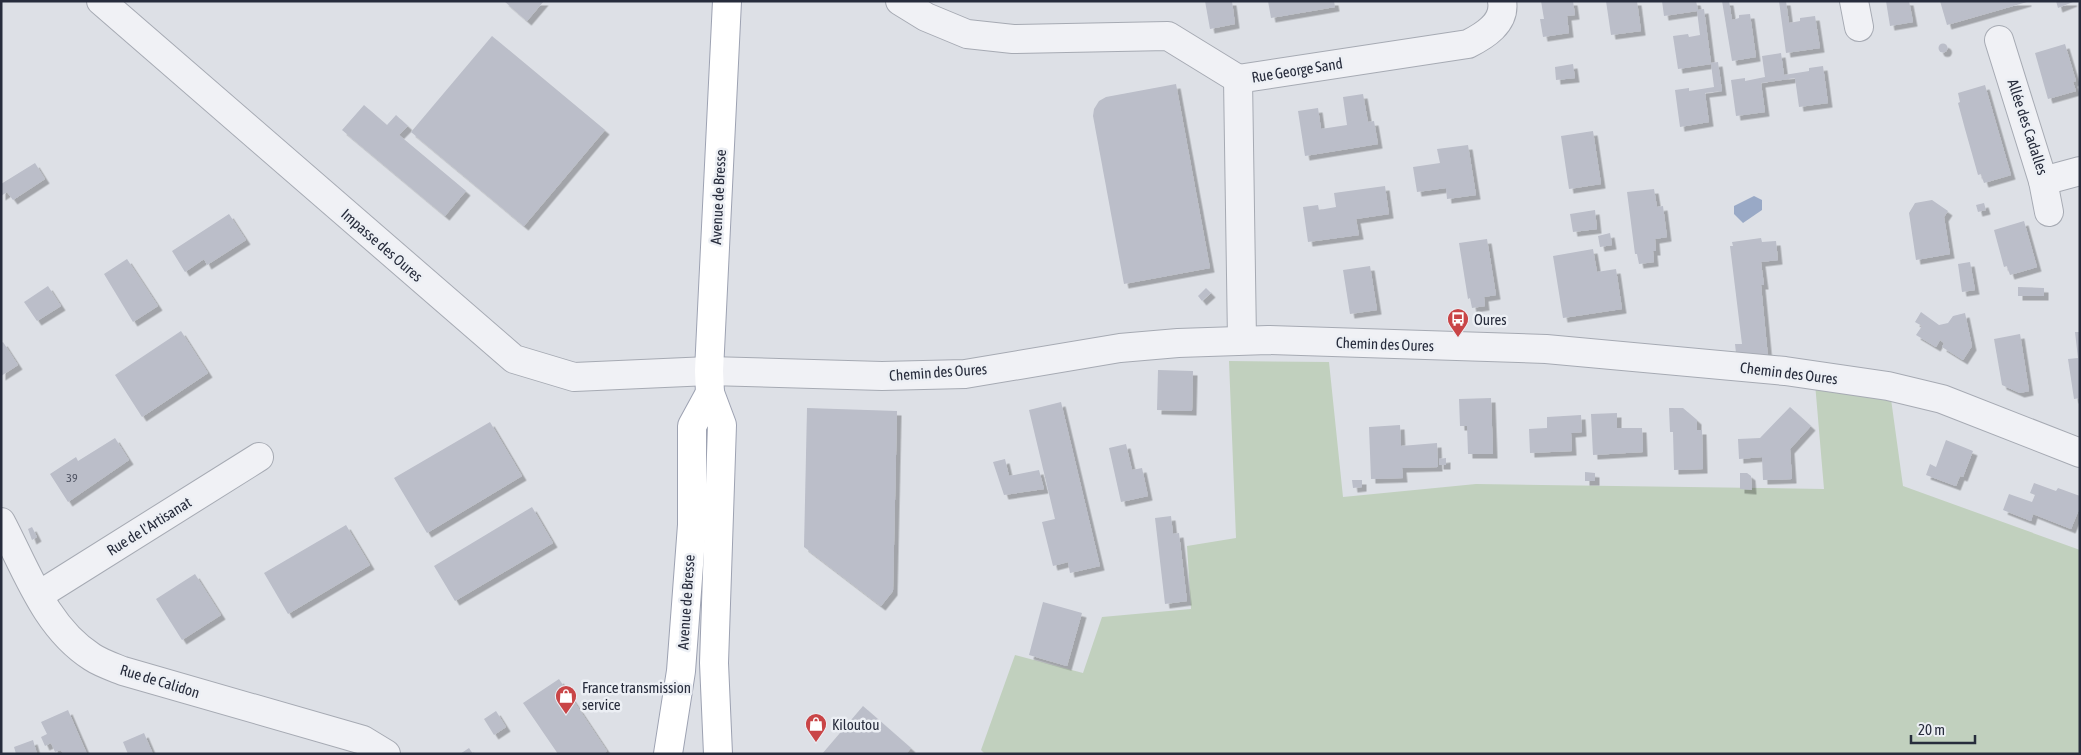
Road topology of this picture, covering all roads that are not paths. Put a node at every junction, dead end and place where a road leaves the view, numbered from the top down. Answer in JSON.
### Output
{"nodes":[{"id":1,"x":101,"y":1,"type":"edge"},
{"id":2,"x":728,"y":1,"type":"edge"},
{"id":3,"x":900,"y":1,"type":"edge"},
{"id":4,"x":1502,"y":1,"type":"edge"},
{"id":5,"x":1999,"y":40,"type":"dead end"},
{"id":6,"x":1238,"y":79,"type":"junction"},
{"id":7,"x":2080,"y":171,"type":"edge"},
{"id":8,"x":2043,"y":181,"type":"junction"},
{"id":9,"x":2049,"y":212,"type":"dead end"},
{"id":10,"x":1242,"y":340,"type":"junction"},
{"id":11,"x":710,"y":382,"type":"junction"},
{"id":12,"x":2080,"y":453,"type":"edge"},
{"id":13,"x":259,"y":458,"type":"dead end"},
{"id":14,"x":1,"y":522,"type":"edge"},
{"id":15,"x":39,"y":595,"type":"junction"},
{"id":16,"x":386,"y":754,"type":"edge"},
{"id":17,"x":668,"y":754,"type":"edge"},
{"id":18,"x":718,"y":754,"type":"edge"}],
"edges":[{"from":1,"to":11,"type":"street","name":"Impasse des Oures"},
{"from":2,"to":11,"type":"main road","name":"Avenue de Bresse"},
{"from":3,"to":6,"type":"street"},
{"from":4,"to":6,"type":"street","name":"Rue George Sand"},
{"from":5,"to":8,"type":"street","name":"Allée des Cadalles"},
{"from":6,"to":10,"type":"street","name":"Rue George Sand"},
{"from":7,"to":8,"type":"street","name":"Allée des Cadalles"},
{"from":8,"to":9,"type":"street"},
{"from":10,"to":11,"type":"street","name":"Chemin des Oures"},
{"from":10,"to":12,"type":"street","name":"Chemin des Oures"},
{"from":11,"to":17,"type":"main road","name":"Avenue de Bresse"},
{"from":11,"to":18,"type":"main road","name":"Avenue de Bresse"},
{"from":13,"to":15,"type":"street","name":"Rue de l'Artisanat"},
{"from":14,"to":15,"type":"street","name":"Rue de Calidon"},
{"from":15,"to":16,"type":"street","name":"Rue de Calidon"}]}
